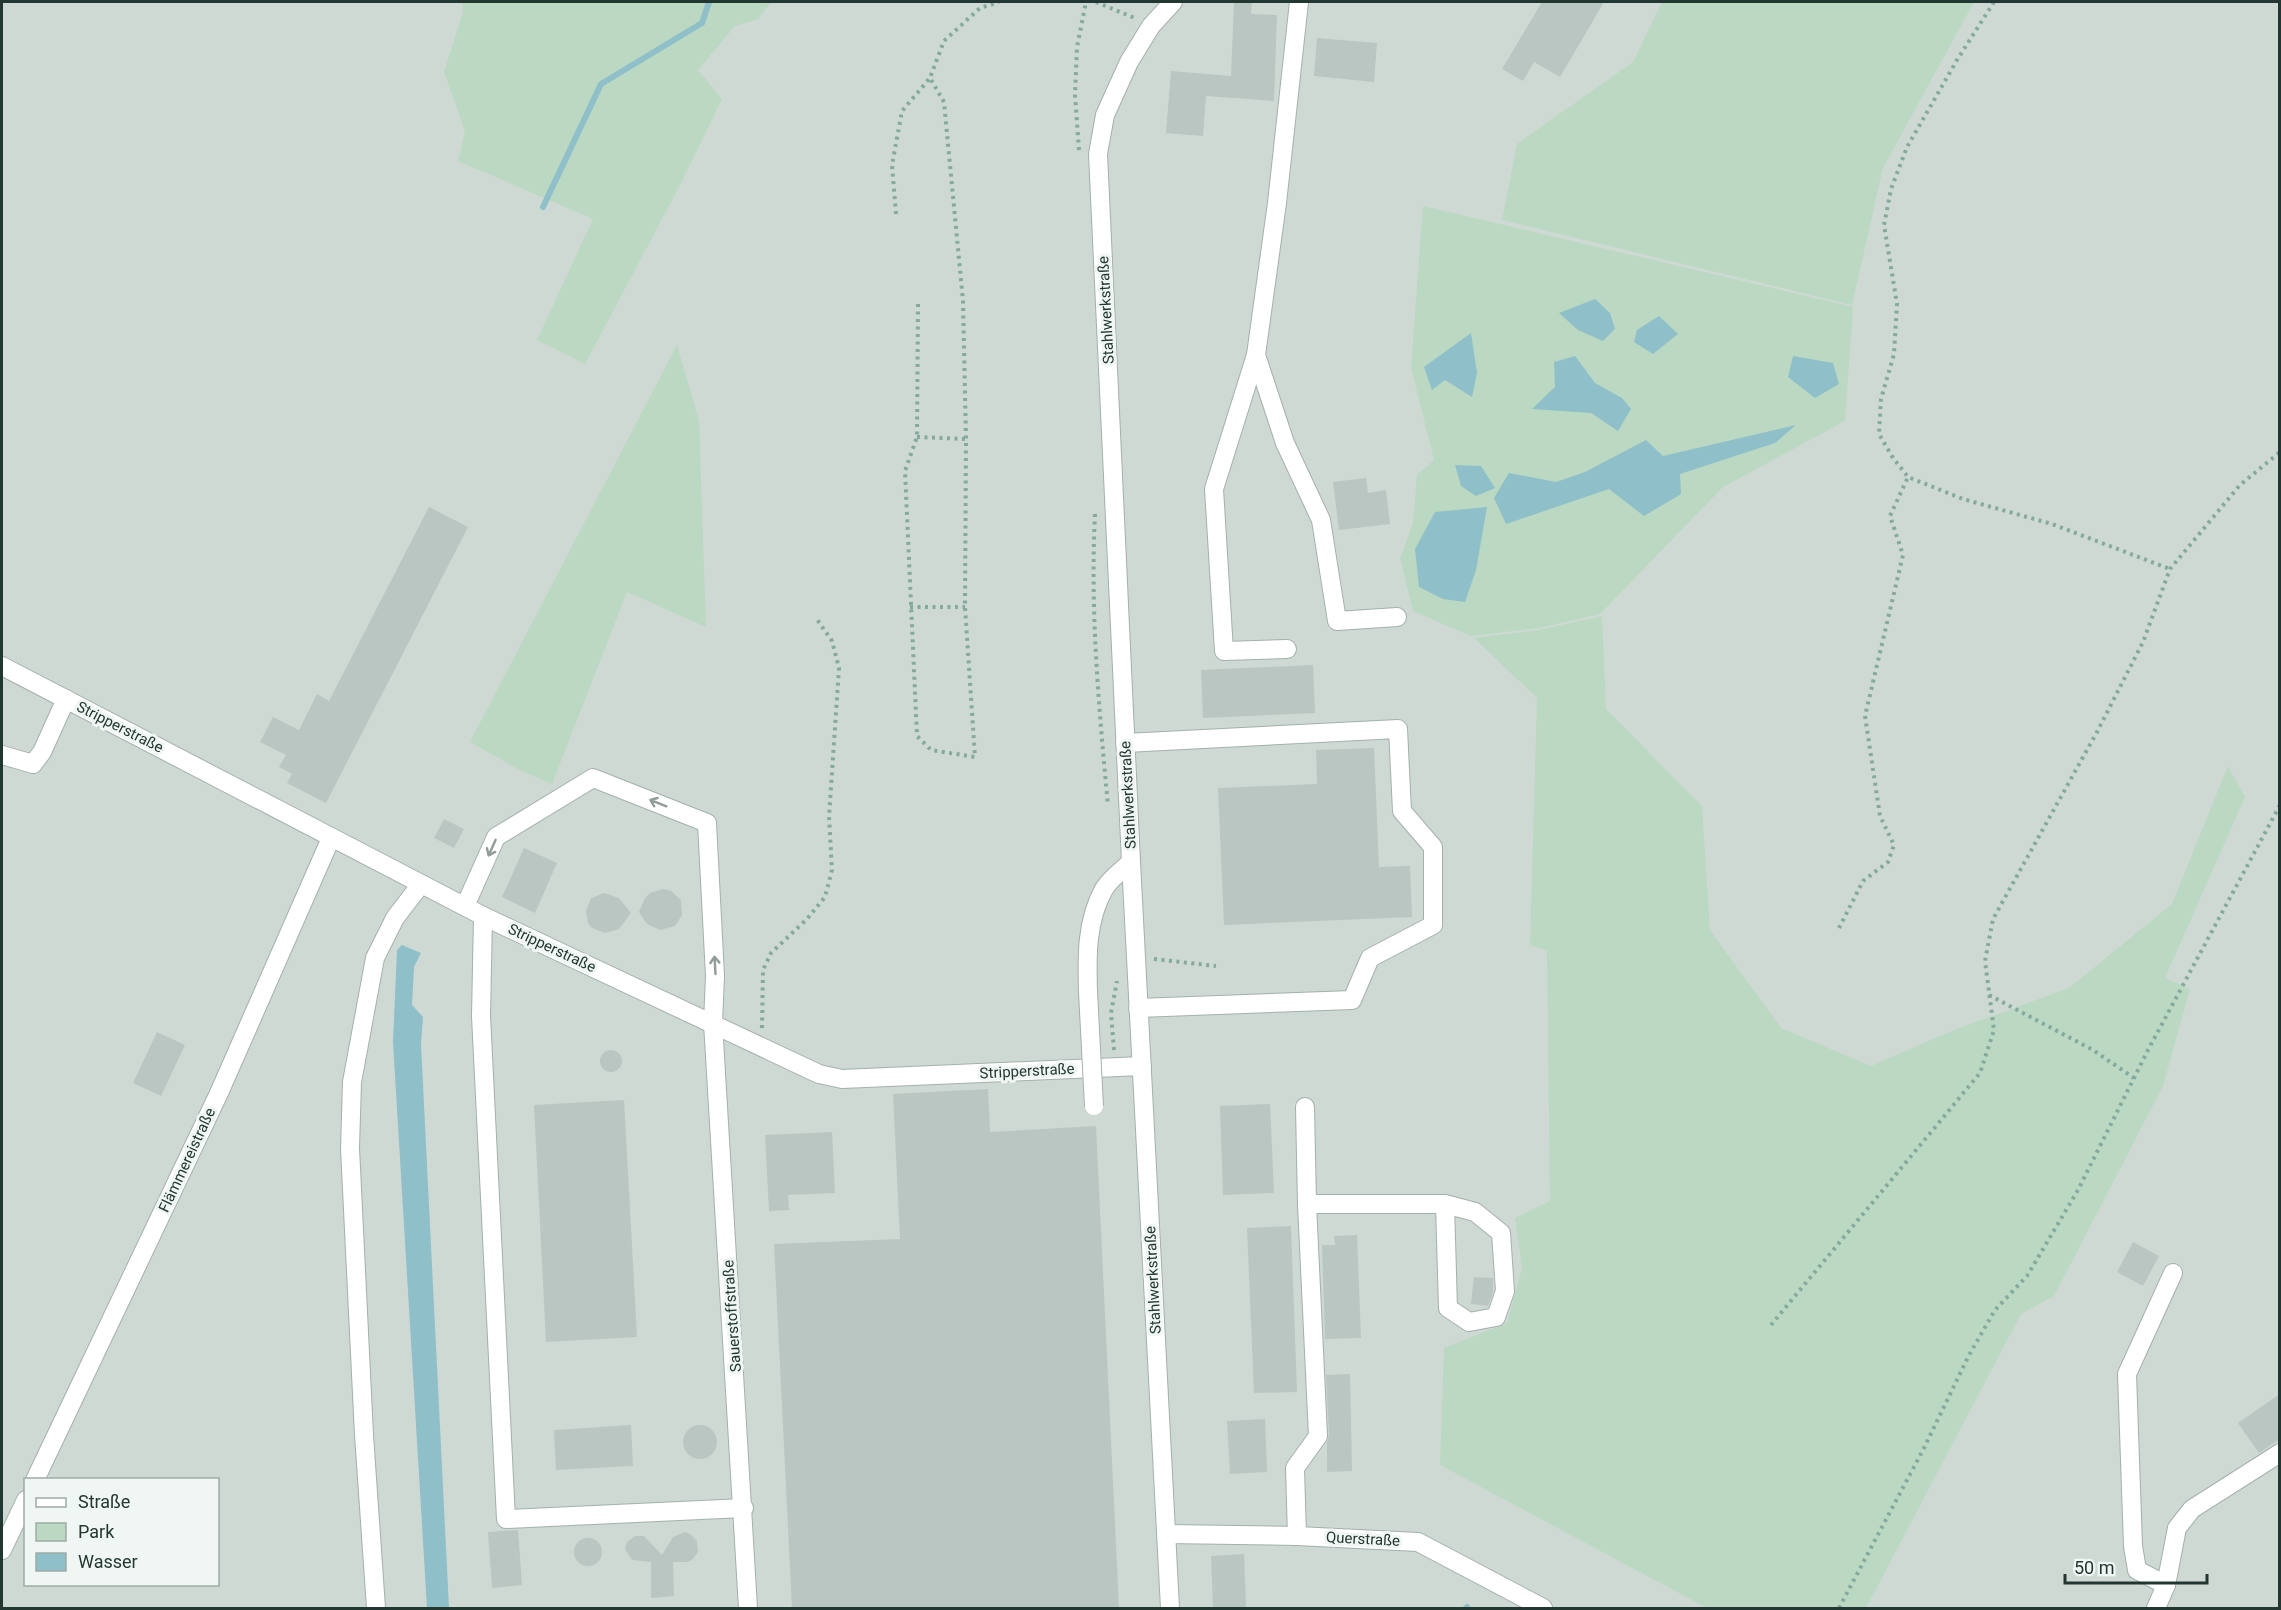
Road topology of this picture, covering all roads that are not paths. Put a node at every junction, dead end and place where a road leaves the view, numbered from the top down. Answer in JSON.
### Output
{"nodes":[{"id":1,"x":1173,"y":2,"type":"edge"},
{"id":2,"x":1299,"y":2,"type":"edge"},
{"id":3,"x":1256,"y":355,"type":"junction"},
{"id":4,"x":1397,"y":617,"type":"dead end"},
{"id":5,"x":1287,"y":649,"type":"dead end"},
{"id":6,"x":2,"y":666,"type":"edge"},
{"id":7,"x":66,"y":699,"type":"junction"},
{"id":8,"x":1125,"y":743,"type":"junction"},
{"id":9,"x":2,"y":755,"type":"edge"},
{"id":10,"x":331,"y":838,"type":"junction"},
{"id":11,"x":1131,"y":862,"type":"junction"},
{"id":12,"x":421,"y":884,"type":"junction"},
{"id":13,"x":465,"y":906,"type":"junction"},
{"id":14,"x":483,"y":915,"type":"junction"},
{"id":15,"x":1138,"y":1008,"type":"junction"},
{"id":16,"x":713,"y":1023,"type":"junction"},
{"id":17,"x":1142,"y":1066,"type":"junction"},
{"id":18,"x":1094,"y":1106,"type":"dead end"},
{"id":19,"x":1305,"y":1107,"type":"dead end"},
{"id":20,"x":1307,"y":1204,"type":"junction"},
{"id":21,"x":1445,"y":1204,"type":"junction"},
{"id":22,"x":2174,"y":1273,"type":"dead end"},
{"id":23,"x":2280,"y":1453,"type":"edge"},
{"id":24,"x":35,"y":1478,"type":"edge"},
{"id":25,"x":24,"y":1504,"type":"edge"},
{"id":26,"x":744,"y":1508,"type":"junction"},
{"id":27,"x":1166,"y":1534,"type":"junction"},
{"id":28,"x":1297,"y":1536,"type":"junction"},
{"id":29,"x":2,"y":1550,"type":"edge"},
{"id":30,"x":2166,"y":1585,"type":"junction"},
{"id":31,"x":376,"y":1608,"type":"edge"},
{"id":32,"x":748,"y":1608,"type":"edge"},
{"id":33,"x":1170,"y":1608,"type":"edge"},
{"id":34,"x":1543,"y":1608,"type":"edge"},
{"id":35,"x":2156,"y":1608,"type":"edge"}],
"edges":[{"from":1,"to":8,"type":"street","name":"Stahlwerkstraße"},
{"from":2,"to":3,"type":"street"},
{"from":3,"to":4,"type":"street"},
{"from":3,"to":5,"type":"street"},
{"from":6,"to":7,"type":"street","name":"Stripperstraße"},
{"from":7,"to":9,"type":"street"},
{"from":7,"to":10,"type":"street","name":"Stripperstraße"},
{"from":8,"to":11,"type":"street","name":"Stahlwerkstraße"},
{"from":8,"to":15,"type":"street"},
{"from":10,"to":12,"type":"street","name":"Stripperstraße"},
{"from":10,"to":24,"type":"street","name":"Flämmereistraße"},
{"from":11,"to":15,"type":"street","name":"Stahlwerkstraße"},
{"from":11,"to":18,"type":"street","bridge":true},
{"from":12,"to":13,"type":"street","name":"Stripperstraße"},
{"from":12,"to":31,"type":"street"},
{"from":13,"to":14,"type":"street","name":"Stripperstraße"},
{"from":16,"to":13,"type":"street","name":"Sauerstoffstraße","one_way":true},
{"from":14,"to":16,"type":"street","name":"Stripperstraße"},
{"from":14,"to":26,"type":"street"},
{"from":15,"to":17,"type":"street","name":"Stahlwerkstraße"},
{"from":16,"to":17,"type":"street","name":"Stripperstraße"},
{"from":16,"to":26,"type":"street","name":"Sauerstoffstraße"},
{"from":17,"to":27,"type":"street","name":"Stahlwerkstraße"},
{"from":19,"to":20,"type":"street"},
{"from":20,"to":21,"type":"street"},
{"from":20,"to":28,"type":"street"},
{"from":21,"to":21,"type":"street"},
{"from":22,"to":30,"type":"street"},
{"from":23,"to":30,"type":"street"},
{"from":25,"to":29,"type":"street"},
{"from":26,"to":32,"type":"street","name":"Sauerstoffstraße"},
{"from":27,"to":28,"type":"street","name":"Querstraße"},
{"from":27,"to":33,"type":"street","name":"Stahlwerkstraße"},
{"from":28,"to":34,"type":"street","name":"Querstraße"},
{"from":30,"to":35,"type":"street"}]}
